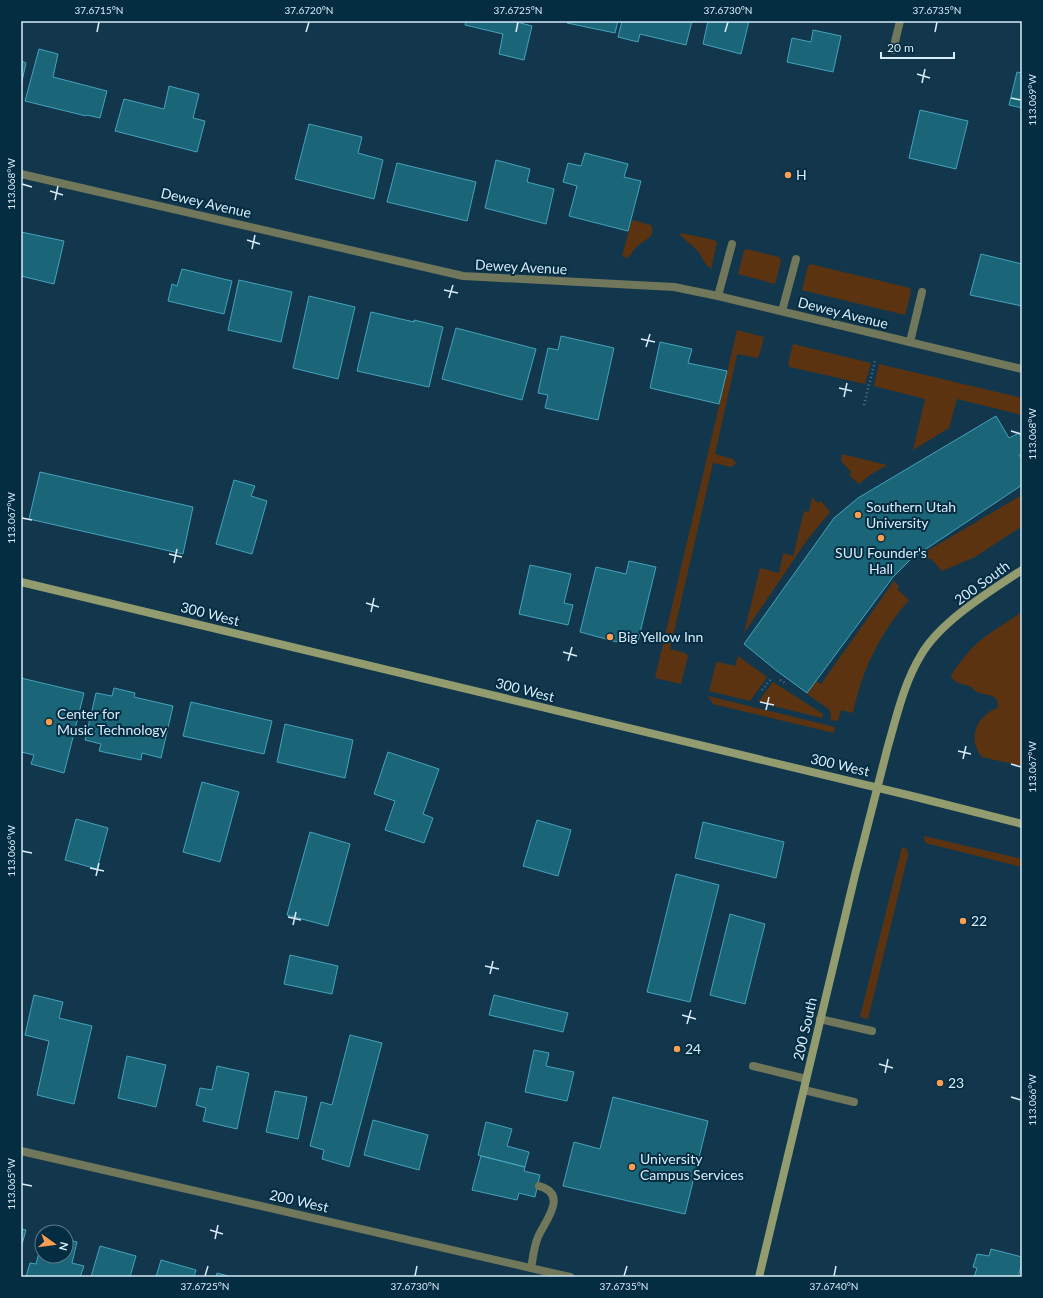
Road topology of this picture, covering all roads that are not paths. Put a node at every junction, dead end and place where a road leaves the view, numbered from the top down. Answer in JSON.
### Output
{"nodes":[{"id":1,"x":900,"y":21,"type":"edge"},
{"id":2,"x":893,"y":50,"type":"dead end"},
{"id":3,"x":21,"y":174,"type":"edge"},
{"id":4,"x":732,"y":244,"type":"dead end"},
{"id":5,"x":796,"y":259,"type":"dead end"},
{"id":6,"x":922,"y":292,"type":"dead end"},
{"id":7,"x":718,"y":296,"type":"junction"},
{"id":8,"x":782,"y":311,"type":"junction"},
{"id":9,"x":910,"y":342,"type":"junction"},
{"id":10,"x":1022,"y":369,"type":"edge"},
{"id":11,"x":1022,"y":570,"type":"edge"},
{"id":12,"x":21,"y":582,"type":"edge"},
{"id":13,"x":877,"y":788,"type":"junction"},
{"id":14,"x":1022,"y":824,"type":"edge"},
{"id":15,"x":820,"y":1019,"type":"junction"},
{"id":16,"x":872,"y":1032,"type":"dead end"},
{"id":17,"x":753,"y":1066,"type":"dead end"},
{"id":18,"x":806,"y":1079,"type":"junction"},
{"id":19,"x":804,"y":1090,"type":"junction"},
{"id":20,"x":854,"y":1102,"type":"dead end"},
{"id":21,"x":21,"y":1150,"type":"edge"},
{"id":22,"x":539,"y":1186,"type":"dead end"},
{"id":23,"x":531,"y":1268,"type":"junction"},
{"id":24,"x":570,"y":1277,"type":"edge"},
{"id":25,"x":759,"y":1277,"type":"edge"}],
"edges":[{"from":1,"to":2,"type":"street"},
{"from":3,"to":7,"type":"street","name":"Dewey Avenue"},
{"from":4,"to":7,"type":"street"},
{"from":5,"to":8,"type":"street"},
{"from":6,"to":9,"type":"street"},
{"from":7,"to":8,"type":"street","name":"Dewey Avenue"},
{"from":8,"to":9,"type":"street","name":"Dewey Avenue"},
{"from":9,"to":10,"type":"street","name":"Dewey Avenue"},
{"from":11,"to":13,"type":"street","name":"200 South"},
{"from":12,"to":13,"type":"street","name":"300 West"},
{"from":13,"to":14,"type":"street","name":"300 West"},
{"from":13,"to":15,"type":"street","name":"200 South"},
{"from":15,"to":16,"type":"street"},
{"from":15,"to":18,"type":"street","name":"200 South"},
{"from":17,"to":18,"type":"street"},
{"from":18,"to":19,"type":"street","name":"200 South"},
{"from":19,"to":20,"type":"street"},
{"from":19,"to":25,"type":"street","name":"200 South"},
{"from":21,"to":23,"type":"street","name":"200 West"},
{"from":22,"to":23,"type":"street"},
{"from":23,"to":24,"type":"street","name":"200 West"}]}
